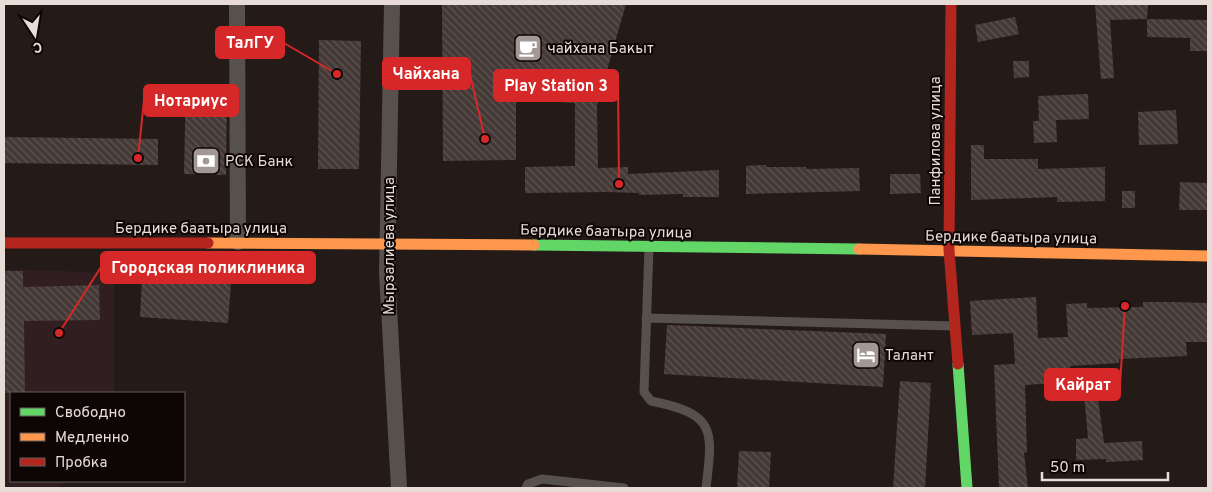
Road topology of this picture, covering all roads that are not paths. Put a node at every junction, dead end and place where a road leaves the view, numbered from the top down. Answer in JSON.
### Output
{"nodes":[{"id":1,"x":237,"y":4,"type":"edge"},
{"id":2,"x":392,"y":4,"type":"edge"},
{"id":3,"x":951,"y":4,"type":"edge"},
{"id":4,"x":238,"y":242,"type":"junction"},
{"id":5,"x":4,"y":243,"type":"edge"},
{"id":6,"x":386,"y":244,"type":"junction"},
{"id":7,"x":649,"y":247,"type":"junction"},
{"id":8,"x":949,"y":250,"type":"junction"},
{"id":9,"x":1208,"y":256,"type":"edge"},
{"id":10,"x":646,"y":318,"type":"junction"},
{"id":11,"x":955,"y":326,"type":"junction"},
{"id":12,"x":399,"y":488,"type":"edge"},
{"id":13,"x":526,"y":488,"type":"edge"},
{"id":14,"x":624,"y":488,"type":"edge"},
{"id":15,"x":706,"y":488,"type":"edge"},
{"id":16,"x":967,"y":488,"type":"edge"}],
"edges":[{"from":1,"to":4,"type":"street"},
{"from":2,"to":6,"type":"street","name":"Мырзалиева улица"},
{"from":3,"to":8,"type":"street","name":"Панфилова улица"},
{"from":4,"to":5,"type":"street","name":"Бердике баатыра улица"},
{"from":4,"to":6,"type":"street","name":"Бердике баатыра улица"},
{"from":6,"to":7,"type":"street","name":"Бердике баатыра улица"},
{"from":6,"to":12,"type":"street","name":"Мырзалиева улица"},
{"from":7,"to":8,"type":"street","name":"Бердике баатыра улица"},
{"from":7,"to":10,"type":"lane"},
{"from":8,"to":9,"type":"street","name":"Бердике баатыра улица"},
{"from":8,"to":11,"type":"street","name":"Панфилова улица"},
{"from":10,"to":11,"type":"lane"},
{"from":10,"to":15,"type":"lane"},
{"from":11,"to":16,"type":"street","name":"Панфилова улица"},
{"from":13,"to":14,"type":"lane"}]}
